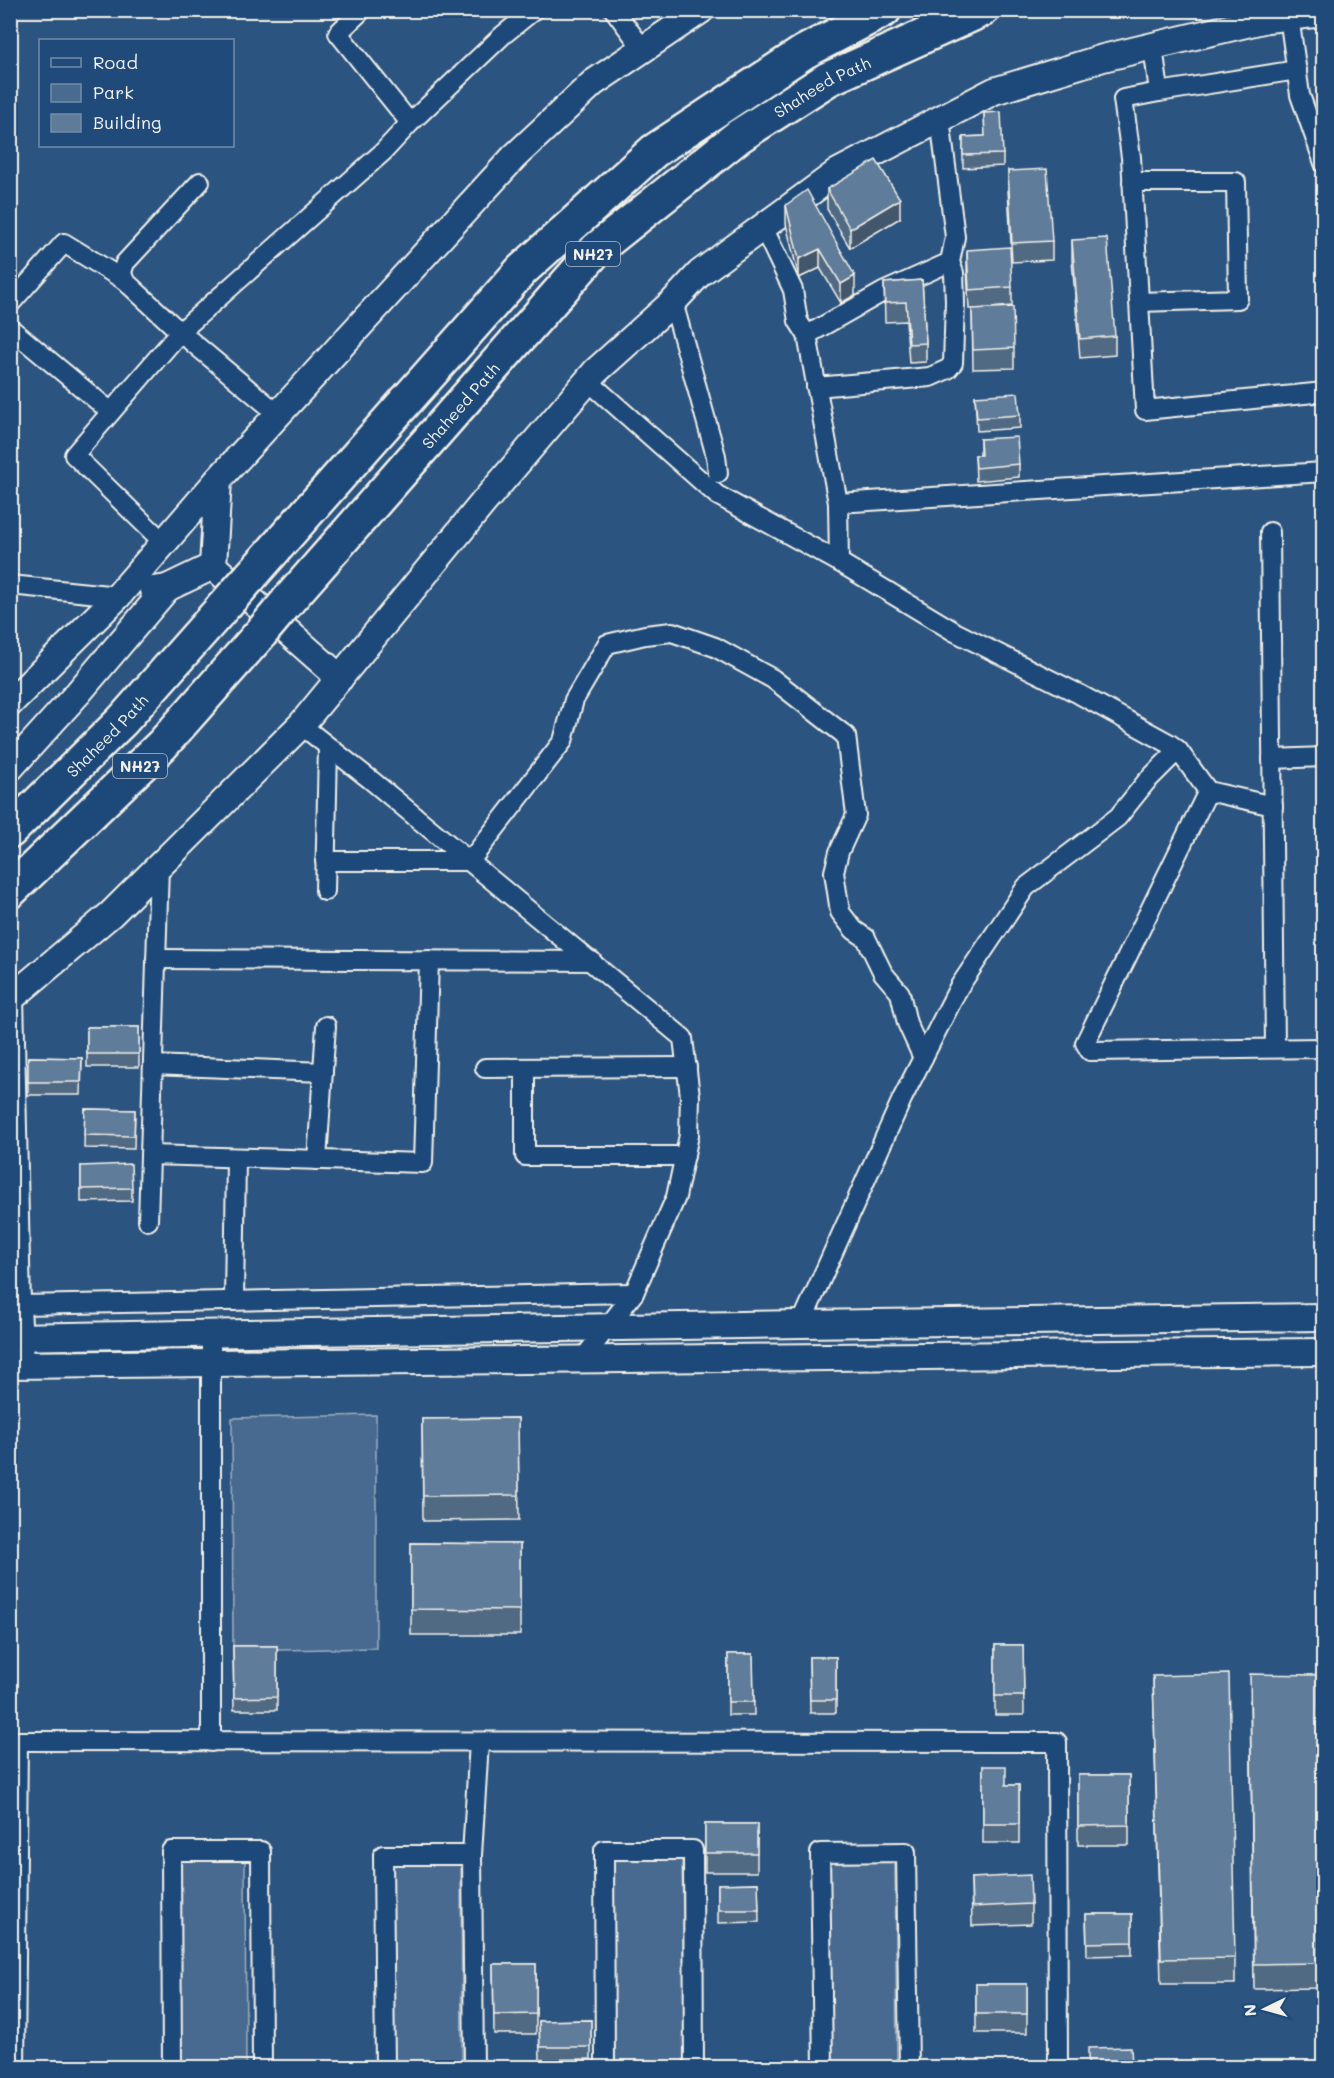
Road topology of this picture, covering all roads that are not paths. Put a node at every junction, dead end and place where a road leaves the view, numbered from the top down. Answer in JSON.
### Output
{"nodes":[{"id":1,"x":362,"y":10,"type":"edge"},
{"id":2,"x":534,"y":10,"type":"edge"},
{"id":3,"x":614,"y":10,"type":"edge"},
{"id":4,"x":701,"y":10,"type":"edge"},
{"id":5,"x":885,"y":10,"type":"edge"},
{"id":6,"x":982,"y":10,"type":"edge"},
{"id":7,"x":1323,"y":12,"type":"edge"},
{"id":8,"x":1289,"y":16,"type":"junction"},
{"id":9,"x":1153,"y":46,"type":"junction"},
{"id":10,"x":643,"y":49,"type":"junction"},
{"id":11,"x":1296,"y":70,"type":"junction"},
{"id":12,"x":1159,"y":92,"type":"junction"},
{"id":13,"x":940,"y":119,"type":"junction"},
{"id":14,"x":410,"y":123,"type":"junction"},
{"id":15,"x":1323,"y":163,"type":"edge"},
{"id":16,"x":200,"y":182,"type":"dead end"},
{"id":17,"x":1132,"y":182,"type":"junction"},
{"id":18,"x":763,"y":227,"type":"junction"},
{"id":19,"x":950,"y":262,"type":"junction"},
{"id":20,"x":124,"y":280,"type":"junction"},
{"id":21,"x":673,"y":302,"type":"junction"},
{"id":22,"x":1139,"y":302,"type":"junction"},
{"id":23,"x":10,"y":304,"type":"edge"},
{"id":24,"x":10,"y":328,"type":"edge"},
{"id":25,"x":180,"y":332,"type":"junction"},
{"id":26,"x":807,"y":334,"type":"junction"},
{"id":27,"x":587,"y":380,"type":"junction"},
{"id":28,"x":816,"y":387,"type":"junction"},
{"id":29,"x":1323,"y":392,"type":"edge"},
{"id":30,"x":111,"y":412,"type":"junction"},
{"id":31,"x":278,"y":414,"type":"junction"},
{"id":32,"x":1323,"y":471,"type":"edge"},
{"id":33,"x":718,"y":473,"type":"dead end"},
{"id":34,"x":218,"y":480,"type":"junction"},
{"id":35,"x":838,"y":503,"type":"junction"},
{"id":36,"x":1269,"y":532,"type":"dead end"},
{"id":37,"x":164,"y":543,"type":"junction"},
{"id":38,"x":839,"y":562,"type":"junction"},
{"id":39,"x":213,"y":566,"type":"junction"},
{"id":40,"x":10,"y":585,"type":"edge"},
{"id":41,"x":167,"y":588,"type":"junction"},
{"id":42,"x":118,"y":596,"type":"junction"},
{"id":43,"x":74,"y":640,"type":"junction"},
{"id":44,"x":100,"y":667,"type":"junction"},
{"id":45,"x":340,"y":678,"type":"junction"},
{"id":46,"x":10,"y":703,"type":"edge"},
{"id":47,"x":301,"y":725,"type":"junction"},
{"id":48,"x":328,"y":747,"type":"junction"},
{"id":49,"x":1178,"y":750,"type":"junction"},
{"id":50,"x":1323,"y":757,"type":"edge"},
{"id":51,"x":1272,"y":759,"type":"junction"},
{"id":52,"x":10,"y":768,"type":"edge"},
{"id":53,"x":1208,"y":791,"type":"junction"},
{"id":54,"x":1273,"y":806,"type":"junction"},
{"id":55,"x":10,"y":831,"type":"edge"},
{"id":56,"x":325,"y":861,"type":"junction"},
{"id":57,"x":470,"y":861,"type":"junction"},
{"id":58,"x":159,"y":866,"type":"junction"},
{"id":59,"x":10,"y":891,"type":"edge"},
{"id":60,"x":325,"y":891,"type":"dead end"},
{"id":61,"x":156,"y":959,"type":"junction"},
{"id":62,"x":429,"y":960,"type":"junction"},
{"id":63,"x":592,"y":961,"type":"junction"},
{"id":64,"x":12,"y":997,"type":"edge"},
{"id":65,"x":326,"y":1026,"type":"dead end"},
{"id":66,"x":1275,"y":1048,"type":"junction"},
{"id":67,"x":1323,"y":1048,"type":"edge"},
{"id":68,"x":923,"y":1058,"type":"junction"},
{"id":69,"x":153,"y":1065,"type":"junction"},
{"id":70,"x":687,"y":1067,"type":"junction"},
{"id":71,"x":485,"y":1068,"type":"dead end"},
{"id":72,"x":525,"y":1068,"type":"junction"},
{"id":73,"x":323,"y":1072,"type":"junction"},
{"id":74,"x":150,"y":1155,"type":"junction"},
{"id":75,"x":685,"y":1156,"type":"junction"},
{"id":76,"x":236,"y":1158,"type":"junction"},
{"id":77,"x":317,"y":1160,"type":"junction"},
{"id":78,"x":148,"y":1221,"type":"dead end"},
{"id":79,"x":634,"y":1293,"type":"junction"},
{"id":80,"x":234,"y":1301,"type":"junction"},
{"id":81,"x":21,"y":1305,"type":"junction"},
{"id":82,"x":1323,"y":1317,"type":"edge"},
{"id":83,"x":742,"y":1324,"type":"junction"},
{"id":84,"x":801,"y":1324,"type":"junction"},
{"id":85,"x":608,"y":1327,"type":"junction"},
{"id":86,"x":211,"y":1333,"type":"junction"},
{"id":87,"x":16,"y":1337,"type":"edge"},
{"id":88,"x":1323,"y":1352,"type":"edge"},
{"id":89,"x":742,"y":1358,"type":"junction"},
{"id":90,"x":582,"y":1360,"type":"junction"},
{"id":91,"x":211,"y":1363,"type":"junction"},
{"id":92,"x":17,"y":1365,"type":"edge"},
{"id":93,"x":14,"y":1741,"type":"edge"},
{"id":94,"x":211,"y":1742,"type":"junction"},
{"id":95,"x":479,"y":1742,"type":"junction"},
{"id":96,"x":472,"y":1855,"type":"junction"},
{"id":97,"x":15,"y":2067,"type":"edge"},
{"id":98,"x":172,"y":2067,"type":"edge"},
{"id":99,"x":262,"y":2067,"type":"edge"},
{"id":100,"x":385,"y":2067,"type":"edge"},
{"id":101,"x":474,"y":2067,"type":"edge"},
{"id":102,"x":605,"y":2067,"type":"edge"},
{"id":103,"x":694,"y":2067,"type":"edge"},
{"id":104,"x":822,"y":2067,"type":"edge"},
{"id":105,"x":909,"y":2067,"type":"edge"},
{"id":106,"x":1058,"y":2067,"type":"edge"}],
"edges":[{"from":1,"to":14,"type":"street"},
{"from":2,"to":14,"type":"street"},
{"from":3,"to":10,"type":"street"},
{"from":4,"to":10,"type":"street"},
{"from":5,"to":55,"type":"highway","name":"Shaheed Path","number":"NH27","bridge":true},
{"from":6,"to":59,"type":"highway","name":"Shaheed Path","number":"NH27","bridge":true},
{"from":7,"to":8,"type":"street"},
{"from":8,"to":9,"type":"street"},
{"from":8,"to":11,"type":"street"},
{"from":9,"to":12,"type":"street"},
{"from":9,"to":13,"type":"street"},
{"from":10,"to":31,"type":"street"},
{"from":11,"to":12,"type":"street"},
{"from":11,"to":15,"type":"street"},
{"from":12,"to":17,"type":"street"},
{"from":13,"to":18,"type":"street"},
{"from":13,"to":19,"type":"street"},
{"from":14,"to":25,"type":"street"},
{"from":16,"to":20,"type":"street"},
{"from":17,"to":22,"type":"street"},
{"from":17,"to":22,"type":"street"},
{"from":18,"to":21,"type":"street"},
{"from":18,"to":26,"type":"street"},
{"from":19,"to":26,"type":"street"},
{"from":19,"to":28,"type":"street"},
{"from":20,"to":23,"type":"street"},
{"from":20,"to":25,"type":"street"},
{"from":21,"to":27,"type":"street"},
{"from":21,"to":33,"type":"street"},
{"from":22,"to":29,"type":"street"},
{"from":24,"to":30,"type":"street"},
{"from":25,"to":30,"type":"street"},
{"from":25,"to":31,"type":"street"},
{"from":26,"to":28,"type":"street"},
{"from":27,"to":38,"type":"street"},
{"from":27,"to":45,"type":"street"},
{"from":28,"to":35,"type":"street"},
{"from":30,"to":37,"type":"street"},
{"from":31,"to":34,"type":"street"},
{"from":32,"to":35,"type":"street"},
{"from":34,"to":37,"type":"street"},
{"from":34,"to":39,"type":"street"},
{"from":35,"to":38,"type":"street"},
{"from":36,"to":51,"type":"street"},
{"from":37,"to":42,"type":"street"},
{"from":38,"to":49,"type":"street"},
{"from":39,"to":41,"type":"street"},
{"from":39,"to":45,"type":"street"},
{"from":40,"to":42,"type":"street"},
{"from":41,"to":42,"type":"street"},
{"from":41,"to":44,"type":"street"},
{"from":42,"to":43,"type":"street"},
{"from":43,"to":44,"type":"street"},
{"from":43,"to":46,"type":"street"},
{"from":44,"to":52,"type":"street"},
{"from":45,"to":47,"type":"street"},
{"from":47,"to":48,"type":"street"},
{"from":47,"to":58,"type":"street"},
{"from":48,"to":56,"type":"street"},
{"from":48,"to":57,"type":"street"},
{"from":49,"to":53,"type":"street"},
{"from":49,"to":68,"type":"street"},
{"from":50,"to":51,"type":"street"},
{"from":51,"to":54,"type":"street"},
{"from":53,"to":54,"type":"street"},
{"from":53,"to":66,"type":"street"},
{"from":54,"to":66,"type":"street"},
{"from":56,"to":57,"type":"street"},
{"from":56,"to":60,"type":"street"},
{"from":57,"to":63,"type":"street"},
{"from":57,"to":68,"type":"street"},
{"from":58,"to":61,"type":"street"},
{"from":58,"to":64,"type":"street"},
{"from":61,"to":62,"type":"street"},
{"from":61,"to":69,"type":"street"},
{"from":62,"to":63,"type":"street"},
{"from":62,"to":77,"type":"street"},
{"from":63,"to":70,"type":"street"},
{"from":64,"to":81,"type":"street"},
{"from":65,"to":73,"type":"street"},
{"from":66,"to":67,"type":"street"},
{"from":68,"to":84,"type":"street"},
{"from":69,"to":73,"type":"street"},
{"from":69,"to":74,"type":"street"},
{"from":70,"to":72,"type":"street"},
{"from":70,"to":75,"type":"street"},
{"from":71,"to":72,"type":"street"},
{"from":72,"to":75,"type":"street"},
{"from":73,"to":77,"type":"street"},
{"from":74,"to":76,"type":"street"},
{"from":74,"to":78,"type":"street"},
{"from":75,"to":79,"type":"street"},
{"from":76,"to":77,"type":"street"},
{"from":76,"to":80,"type":"street"},
{"from":79,"to":80,"type":"street"},
{"from":79,"to":85,"type":"street"},
{"from":80,"to":81,"type":"street"},
{"from":81,"to":87,"type":"street"},
{"from":82,"to":84,"type":"street"},
{"from":83,"to":84,"type":"street"},
{"from":83,"to":85,"type":"street"},
{"from":83,"to":89,"type":"street"},
{"from":85,"to":86,"type":"street"},
{"from":85,"to":90,"type":"street"},
{"from":86,"to":87,"type":"street"},
{"from":86,"to":91,"type":"street"},
{"from":87,"to":92,"type":"street"},
{"from":88,"to":89,"type":"street"},
{"from":89,"to":90,"type":"street"},
{"from":90,"to":91,"type":"street"},
{"from":91,"to":92,"type":"street"},
{"from":91,"to":94,"type":"street"},
{"from":93,"to":94,"type":"street"},
{"from":93,"to":97,"type":"street"},
{"from":94,"to":95,"type":"street"},
{"from":95,"to":96,"type":"street"},
{"from":95,"to":106,"type":"street"},
{"from":96,"to":100,"type":"street"},
{"from":96,"to":101,"type":"street"},
{"from":98,"to":99,"type":"street"},
{"from":102,"to":103,"type":"street"},
{"from":104,"to":105,"type":"street"}]}
